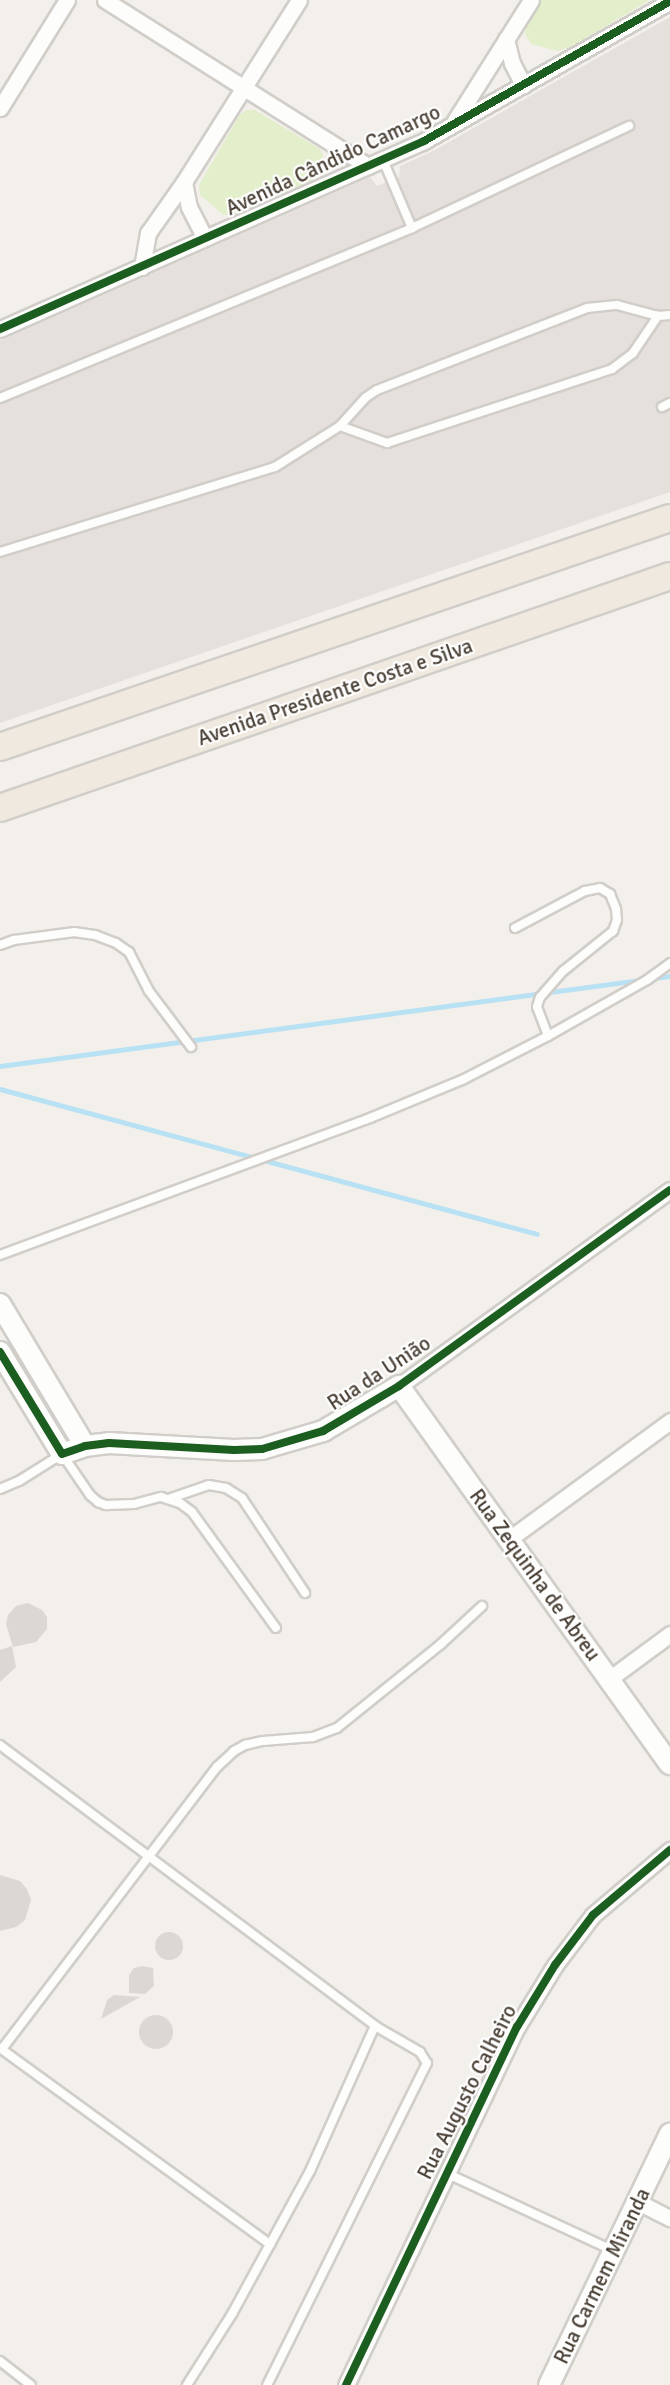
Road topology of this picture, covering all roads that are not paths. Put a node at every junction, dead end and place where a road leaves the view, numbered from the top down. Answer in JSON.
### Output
{"nodes":[{"id":1,"x":67,"y":0,"type":"edge"},
{"id":2,"x":105,"y":0,"type":"edge"},
{"id":3,"x":299,"y":0,"type":"edge"},
{"id":4,"x":531,"y":0,"type":"edge"},
{"id":5,"x":670,"y":1,"type":"edge"},
{"id":6,"x":506,"y":39,"type":"junction"},
{"id":7,"x":523,"y":85,"type":"junction"},
{"id":8,"x":244,"y":87,"type":"junction"},
{"id":9,"x":0,"y":108,"type":"edge"},
{"id":10,"x":452,"y":126,"type":"junction"},
{"id":11,"x":629,"y":126,"type":"dead end"},
{"id":12,"x":383,"y":160,"type":"junction"},
{"id":13,"x":368,"y":166,"type":"junction"},
{"id":14,"x":184,"y":182,"type":"junction"},
{"id":15,"x":412,"y":228,"type":"junction"},
{"id":16,"x":205,"y":238,"type":"junction"},
{"id":17,"x":142,"y":267,"type":"junction"},
{"id":18,"x":670,"y":315,"type":"edge"},
{"id":19,"x":658,"y":316,"type":"junction"},
{"id":20,"x":0,"y":329,"type":"edge"},
{"id":21,"x":0,"y":398,"type":"edge"},
{"id":22,"x":340,"y":426,"type":"junction"},
{"id":23,"x":670,"y":518,"type":"edge"},
{"id":24,"x":0,"y":552,"type":"edge"},
{"id":25,"x":670,"y":576,"type":"edge"},
{"id":26,"x":0,"y":747,"type":"edge"},
{"id":27,"x":0,"y":808,"type":"edge"},
{"id":28,"x":515,"y":928,"type":"dead end"},
{"id":29,"x":0,"y":945,"type":"edge"},
{"id":30,"x":670,"y":963,"type":"edge"},
{"id":31,"x":548,"y":1035,"type":"junction"},
{"id":32,"x":191,"y":1047,"type":"dead end"},
{"id":33,"x":670,"y":1190,"type":"edge"},
{"id":34,"x":0,"y":1255,"type":"edge"},
{"id":35,"x":0,"y":1304,"type":"edge"},
{"id":36,"x":0,"y":1352,"type":"edge"},
{"id":37,"x":399,"y":1386,"type":"junction"},
{"id":38,"x":670,"y":1421,"type":"edge"},
{"id":39,"x":85,"y":1446,"type":"junction"},
{"id":40,"x":62,"y":1454,"type":"junction"},
{"id":41,"x":0,"y":1489,"type":"edge"},
{"id":42,"x":171,"y":1498,"type":"junction"},
{"id":43,"x":509,"y":1539,"type":"junction"},
{"id":44,"x":305,"y":1593,"type":"dead end"},
{"id":45,"x":482,"y":1606,"type":"dead end"},
{"id":46,"x":276,"y":1628,"type":"dead end"},
{"id":47,"x":670,"y":1634,"type":"edge"},
{"id":48,"x":609,"y":1679,"type":"junction"},
{"id":49,"x":0,"y":1745,"type":"edge"},
{"id":50,"x":670,"y":1764,"type":"edge"},
{"id":51,"x":670,"y":1850,"type":"edge"},
{"id":52,"x":148,"y":1858,"type":"junction"},
{"id":53,"x":375,"y":2026,"type":"junction"},
{"id":54,"x":1,"y":2048,"type":"edge"},
{"id":55,"x":670,"y":2134,"type":"edge"},
{"id":56,"x":446,"y":2173,"type":"junction"},
{"id":57,"x":638,"y":2202,"type":"junction"},
{"id":58,"x":670,"y":2218,"type":"edge"},
{"id":59,"x":270,"y":2244,"type":"junction"},
{"id":60,"x":615,"y":2252,"type":"junction"},
{"id":61,"x":0,"y":2361,"type":"edge"},
{"id":62,"x":31,"y":2385,"type":"edge"},
{"id":63,"x":187,"y":2385,"type":"edge"},
{"id":64,"x":267,"y":2385,"type":"edge"},
{"id":65,"x":346,"y":2385,"type":"edge"},
{"id":66,"x":549,"y":2385,"type":"edge"}],
"edges":[{"from":1,"to":9,"type":"street"},
{"from":2,"to":8,"type":"street"},
{"from":3,"to":8,"type":"street"},
{"from":4,"to":6,"type":"street"},
{"from":5,"to":7,"type":"street","name":"Avenida Cândido Camargo"},
{"from":6,"to":7,"type":"street"},
{"from":6,"to":10,"type":"street"},
{"from":7,"to":10,"type":"street","name":"Avenida Cândido Camargo"},
{"from":8,"to":13,"type":"street"},
{"from":8,"to":14,"type":"street"},
{"from":10,"to":12,"type":"street","name":"Avenida Cândido Camargo"},
{"from":11,"to":15,"type":"lane"},
{"from":12,"to":13,"type":"street","name":"Avenida Cândido Camargo"},
{"from":12,"to":15,"type":"lane"},
{"from":13,"to":16,"type":"street","name":"Avenida Cândido Camargo"},
{"from":14,"to":16,"type":"street"},
{"from":14,"to":17,"type":"street"},
{"from":15,"to":21,"type":"lane"},
{"from":16,"to":17,"type":"street","name":"Avenida Cândido Camargo"},
{"from":17,"to":20,"type":"street","name":"Avenida Cândido Camargo"},
{"from":18,"to":19,"type":"lane"},
{"from":19,"to":22,"type":"lane"},
{"from":19,"to":22,"type":"lane"},
{"from":22,"to":24,"type":"lane"},
{"from":23,"to":26,"type":"highway"},
{"from":25,"to":27,"type":"highway","name":"Avenida Presidente Costa e Silva"},
{"from":28,"to":31,"type":"lane"},
{"from":29,"to":32,"type":"lane"},
{"from":30,"to":31,"type":"lane"},
{"from":31,"to":34,"type":"lane"},
{"from":33,"to":37,"type":"street","name":"Rua da União"},
{"from":35,"to":39,"type":"street"},
{"from":36,"to":40,"type":"street"},
{"from":37,"to":39,"type":"street","name":"Rua da União"},
{"from":37,"to":43,"type":"street","name":"Rua Zequinha de Abreu"},
{"from":38,"to":43,"type":"street"},
{"from":39,"to":40,"type":"street","name":"Rua da União"},
{"from":40,"to":41,"type":"lane"},
{"from":40,"to":42,"type":"lane"},
{"from":42,"to":44,"type":"lane"},
{"from":42,"to":46,"type":"lane"},
{"from":43,"to":48,"type":"street","name":"Rua Zequinha de Abreu"},
{"from":45,"to":52,"type":"lane"},
{"from":47,"to":48,"type":"street"},
{"from":48,"to":50,"type":"street","name":"Rua Zequinha de Abreu"},
{"from":49,"to":52,"type":"lane"},
{"from":51,"to":56,"type":"street","name":"Rua Augusto Calheiro"},
{"from":52,"to":53,"type":"lane"},
{"from":52,"to":54,"type":"lane"},
{"from":53,"to":59,"type":"lane"},
{"from":53,"to":64,"type":"lane"},
{"from":54,"to":59,"type":"lane"},
{"from":55,"to":57,"type":"street","name":"Rua Carmem Miranda"},
{"from":56,"to":60,"type":"lane"},
{"from":56,"to":65,"type":"street","name":"Rua Augusto Calheiro"},
{"from":57,"to":58,"type":"street"},
{"from":57,"to":60,"type":"street","name":"Rua Carmem Miranda"},
{"from":59,"to":63,"type":"lane"},
{"from":60,"to":66,"type":"street","name":"Rua Carmem Miranda"},
{"from":61,"to":62,"type":"lane"}]}
